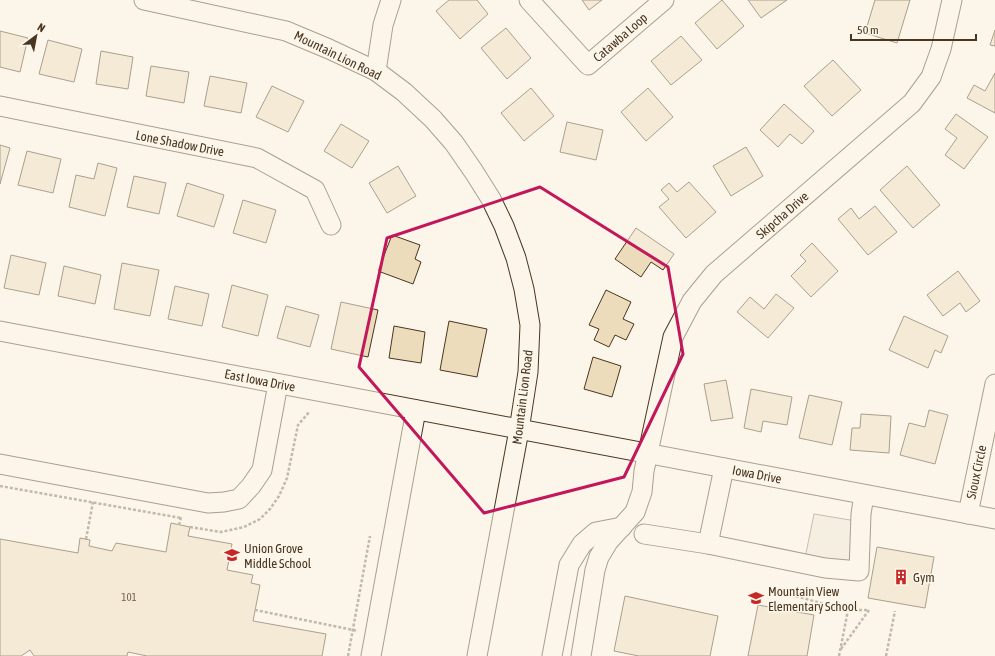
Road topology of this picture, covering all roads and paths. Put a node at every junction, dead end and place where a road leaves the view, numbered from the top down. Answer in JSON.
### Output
{"nodes":[{"id":1,"x":144,"y":0,"type":"edge"},
{"id":2,"x":391,"y":0,"type":"edge"},
{"id":3,"x":529,"y":0,"type":"edge"},
{"id":4,"x":664,"y":0,"type":"edge"},
{"id":5,"x":952,"y":0,"type":"edge"},
{"id":6,"x":376,"y":71,"type":"junction"},
{"id":7,"x":0,"y":106,"type":"edge"},
{"id":8,"x":331,"y":225,"type":"dead end"},
{"id":9,"x":0,"y":331,"type":"edge"},
{"id":10,"x":278,"y":384,"type":"junction"},
{"id":11,"x":995,"y":384,"type":"edge"},
{"id":12,"x":416,"y":410,"type":"junction"},
{"id":13,"x":519,"y":430,"type":"junction"},
{"id":14,"x":648,"y":453,"type":"junction"},
{"id":15,"x":0,"y":464,"type":"edge"},
{"id":16,"x":724,"y":468,"type":"junction"},
{"id":17,"x":96,"y":482,"type":"junction"},
{"id":18,"x":0,"y":486,"type":"edge"},
{"id":19,"x":864,"y":495,"type":"junction"},
{"id":20,"x":93,"y":503,"type":"junction"},
{"id":21,"x":968,"y":514,"type":"junction"},
{"id":22,"x":181,"y":518,"type":"dead end"},
{"id":23,"x":995,"y":519,"type":"edge"},
{"id":24,"x":622,"y":526,"type":"junction"},
{"id":25,"x":644,"y":534,"type":"dead end"},
{"id":26,"x":370,"y":536,"type":"dead end"},
{"id":27,"x":86,"y":539,"type":"dead end"},
{"id":28,"x":708,"y":544,"type":"junction"},
{"id":29,"x":791,"y":595,"type":"dead end"},
{"id":30,"x":255,"y":610,"type":"dead end"},
{"id":31,"x":848,"y":610,"type":"junction"},
{"id":32,"x":895,"y":611,"type":"dead end"},
{"id":33,"x":352,"y":630,"type":"junction"},
{"id":34,"x":375,"y":634,"type":"junction"},
{"id":35,"x":841,"y":649,"type":"junction"},
{"id":36,"x":348,"y":656,"type":"edge"},
{"id":37,"x":371,"y":656,"type":"edge"},
{"id":38,"x":477,"y":656,"type":"edge"},
{"id":39,"x":552,"y":656,"type":"edge"},
{"id":40,"x":580,"y":656,"type":"edge"},
{"id":41,"x":840,"y":656,"type":"edge"},
{"id":42,"x":886,"y":656,"type":"edge"}],
"edges":[{"from":1,"to":6,"type":"street","name":"Mountain Lion Road"},
{"from":2,"to":6,"type":"street"},
{"from":3,"to":4,"type":"street","name":"Catawba Loop"},
{"from":5,"to":14,"type":"street","name":"Skipcha Drive"},
{"from":6,"to":13,"type":"street","name":"Mountain Lion Road"},
{"from":7,"to":8,"type":"street","name":"Lone Shadow Drive"},
{"from":9,"to":10,"type":"street","name":"East Iowa Drive"},
{"from":10,"to":12,"type":"street","name":"East Iowa Drive"},
{"from":10,"to":17,"type":"street"},
{"from":11,"to":21,"type":"street","name":"Sioux Circle"},
{"from":12,"to":13,"type":"street","name":"East Iowa Drive"},
{"from":12,"to":34,"type":"street"},
{"from":13,"to":14,"type":"street","name":"Iowa Drive"},
{"from":13,"to":38,"type":"street","name":"Mountain Lion Road"},
{"from":14,"to":16,"type":"street","name":"Iowa Drive"},
{"from":14,"to":24,"type":"street","name":"Skipcha Drive"},
{"from":15,"to":17,"type":"street"},
{"from":16,"to":19,"type":"street","name":"Iowa Drive"},
{"from":16,"to":28,"type":"street"},
{"from":17,"to":20,"type":"path"},
{"from":18,"to":20,"type":"path"},
{"from":19,"to":21,"type":"street","name":"Iowa Drive"},
{"from":19,"to":28,"type":"street"},
{"from":20,"to":22,"type":"path"},
{"from":20,"to":27,"type":"path"},
{"from":21,"to":23,"type":"street","name":"Iowa Drive"},
{"from":24,"to":39,"type":"street"},
{"from":24,"to":40,"type":"street","name":"Skipcha Drive"},
{"from":25,"to":28,"type":"street"},
{"from":26,"to":33,"type":"path"},
{"from":29,"to":31,"type":"path"},
{"from":30,"to":33,"type":"path"},
{"from":31,"to":35,"type":"path"},
{"from":31,"to":35,"type":"path"},
{"from":32,"to":42,"type":"path"},
{"from":33,"to":34,"type":"path"},
{"from":33,"to":36,"type":"path"},
{"from":34,"to":37,"type":"street"},
{"from":35,"to":41,"type":"path"}]}
